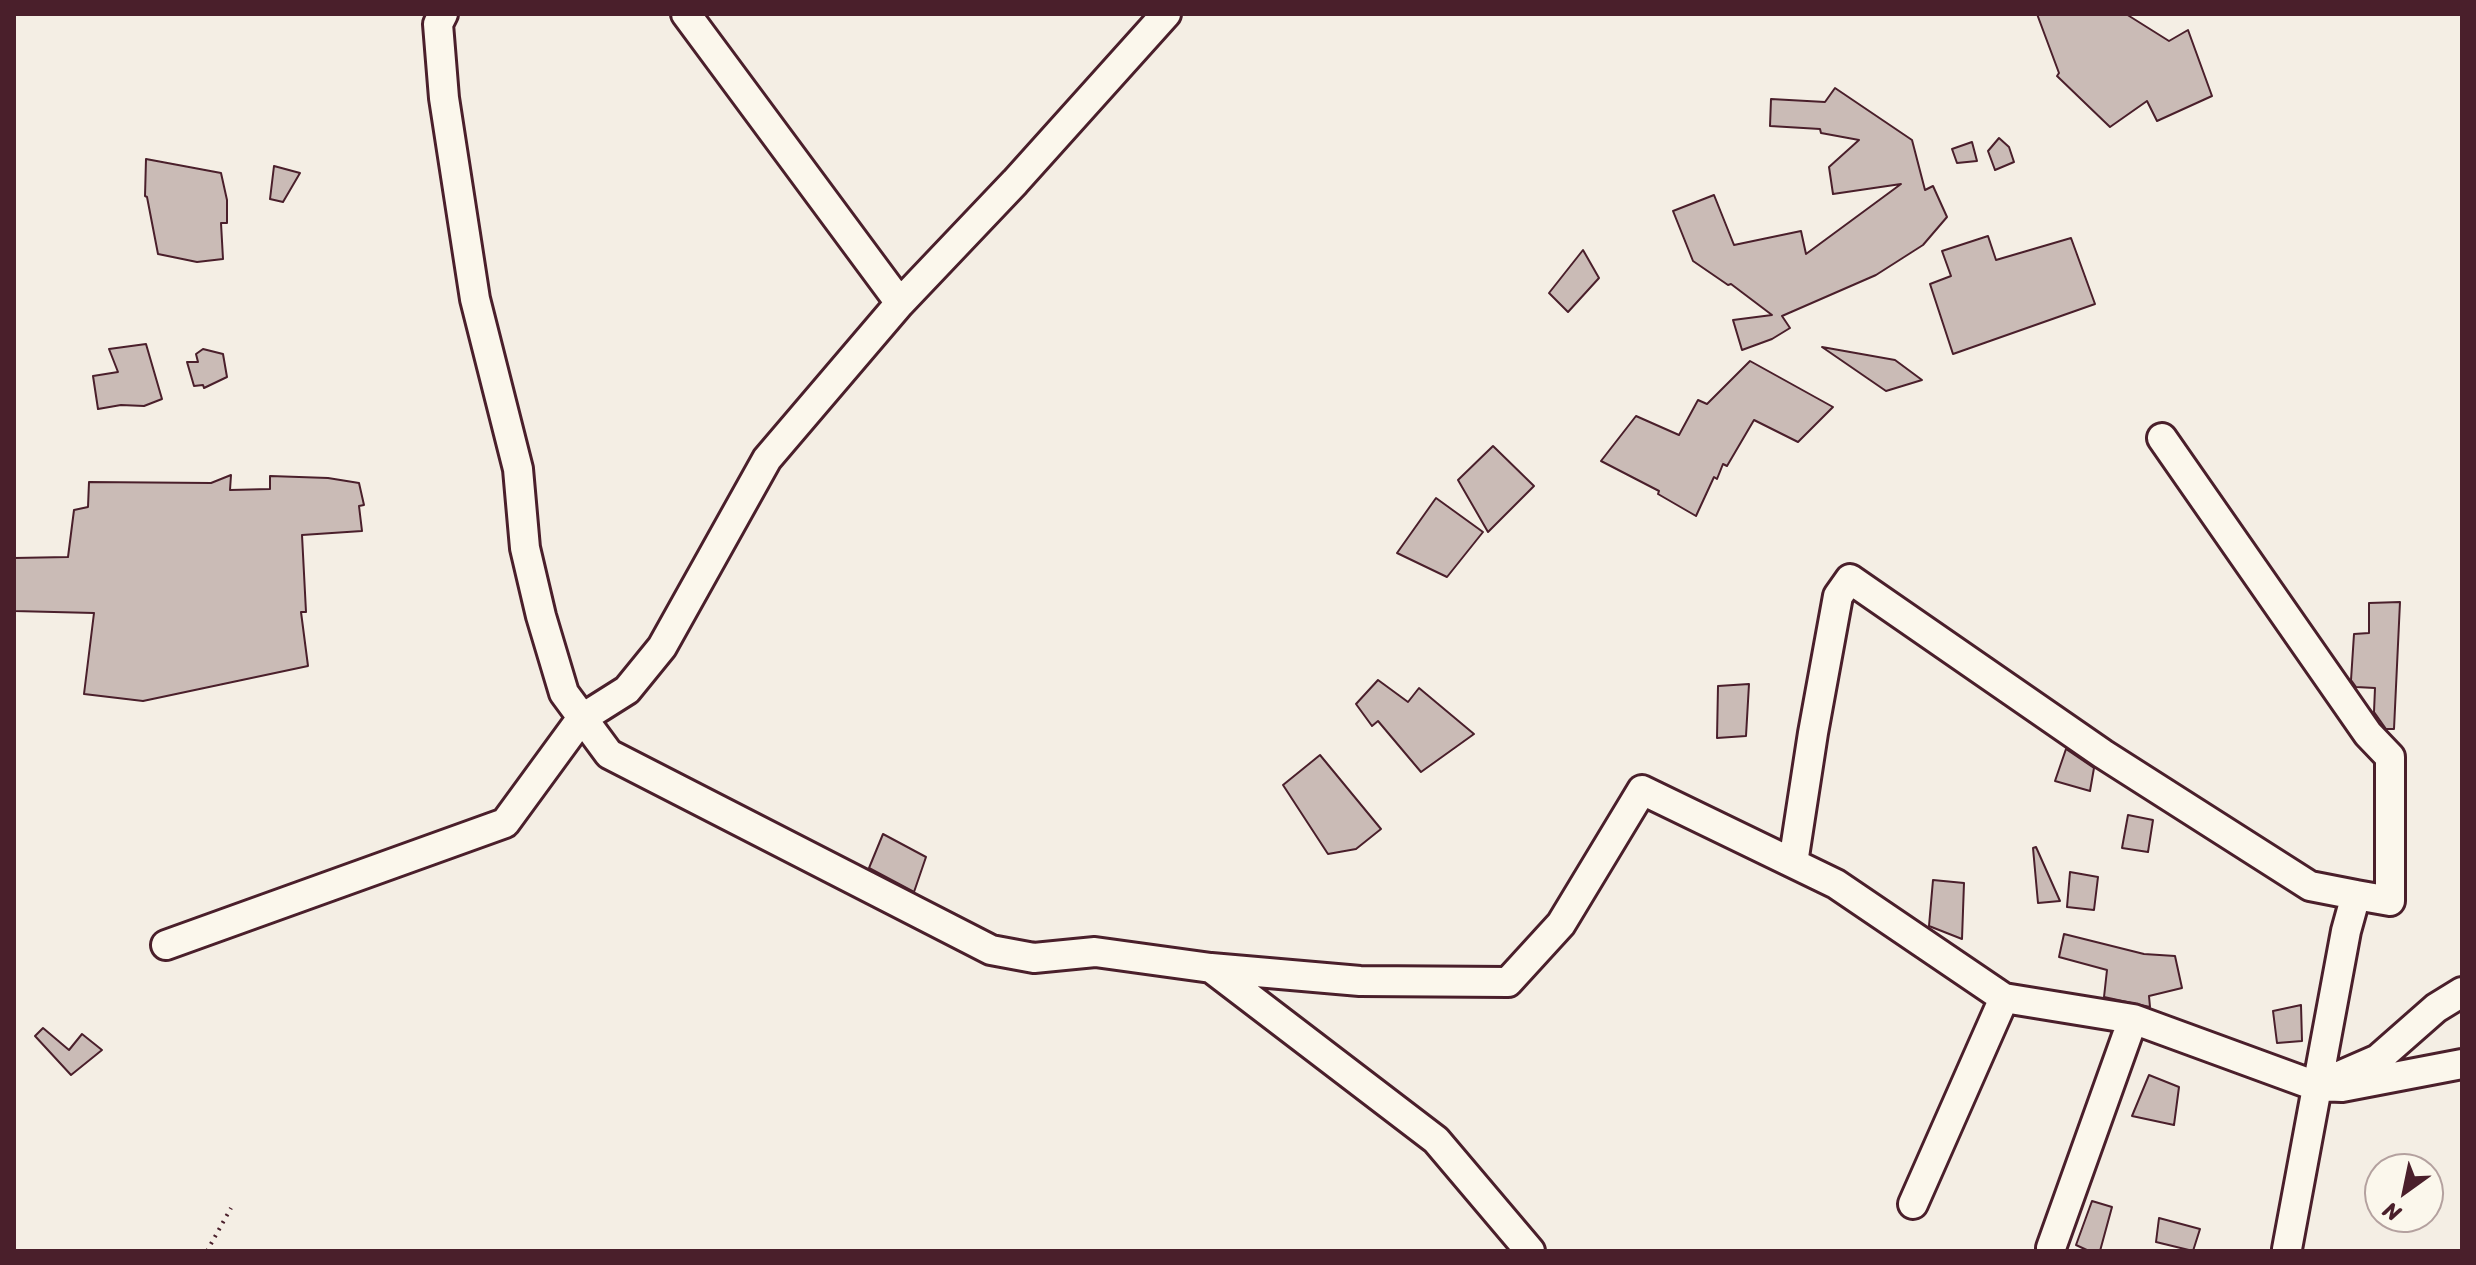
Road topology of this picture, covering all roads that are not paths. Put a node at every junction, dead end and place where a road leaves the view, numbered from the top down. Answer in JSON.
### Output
{"nodes":[{"id":1,"x":443,"y":14,"type":"edge"},
{"id":2,"x":686,"y":14,"type":"edge"},
{"id":3,"x":1166,"y":14,"type":"edge"},
{"id":4,"x":900,"y":303,"type":"junction"},
{"id":5,"x":2162,"y":438,"type":"dead end"},
{"id":6,"x":581,"y":719,"type":"junction"},
{"id":7,"x":1793,"y":863,"type":"junction"},
{"id":8,"x":2356,"y":895,"type":"junction"},
{"id":9,"x":166,"y":945,"type":"dead end"},
{"id":10,"x":1211,"y":968,"type":"junction"},
{"id":11,"x":2462,"y":992,"type":"edge"},
{"id":12,"x":2004,"y":998,"type":"junction"},
{"id":13,"x":2133,"y":1019,"type":"junction"},
{"id":14,"x":2462,"y":1064,"type":"edge"},
{"id":15,"x":2316,"y":1086,"type":"junction"},
{"id":16,"x":1913,"y":1204,"type":"dead end"},
{"id":17,"x":2051,"y":1248,"type":"dead end"},
{"id":18,"x":2287,"y":1249,"type":"edge"},
{"id":19,"x":1530,"y":1251,"type":"edge"}],
"edges":[{"from":1,"to":6,"type":"street"},
{"from":2,"to":4,"type":"street"},
{"from":3,"to":4,"type":"street"},
{"from":4,"to":6,"type":"street"},
{"from":5,"to":8,"type":"street"},
{"from":6,"to":9,"type":"street"},
{"from":6,"to":10,"type":"street"},
{"from":7,"to":8,"type":"street"},
{"from":7,"to":10,"type":"street"},
{"from":7,"to":12,"type":"street"},
{"from":8,"to":15,"type":"street"},
{"from":10,"to":19,"type":"street"},
{"from":11,"to":15,"type":"street"},
{"from":12,"to":13,"type":"street"},
{"from":12,"to":16,"type":"street"},
{"from":13,"to":15,"type":"street"},
{"from":13,"to":17,"type":"street"},
{"from":14,"to":15,"type":"street"},
{"from":15,"to":18,"type":"street"}]}
